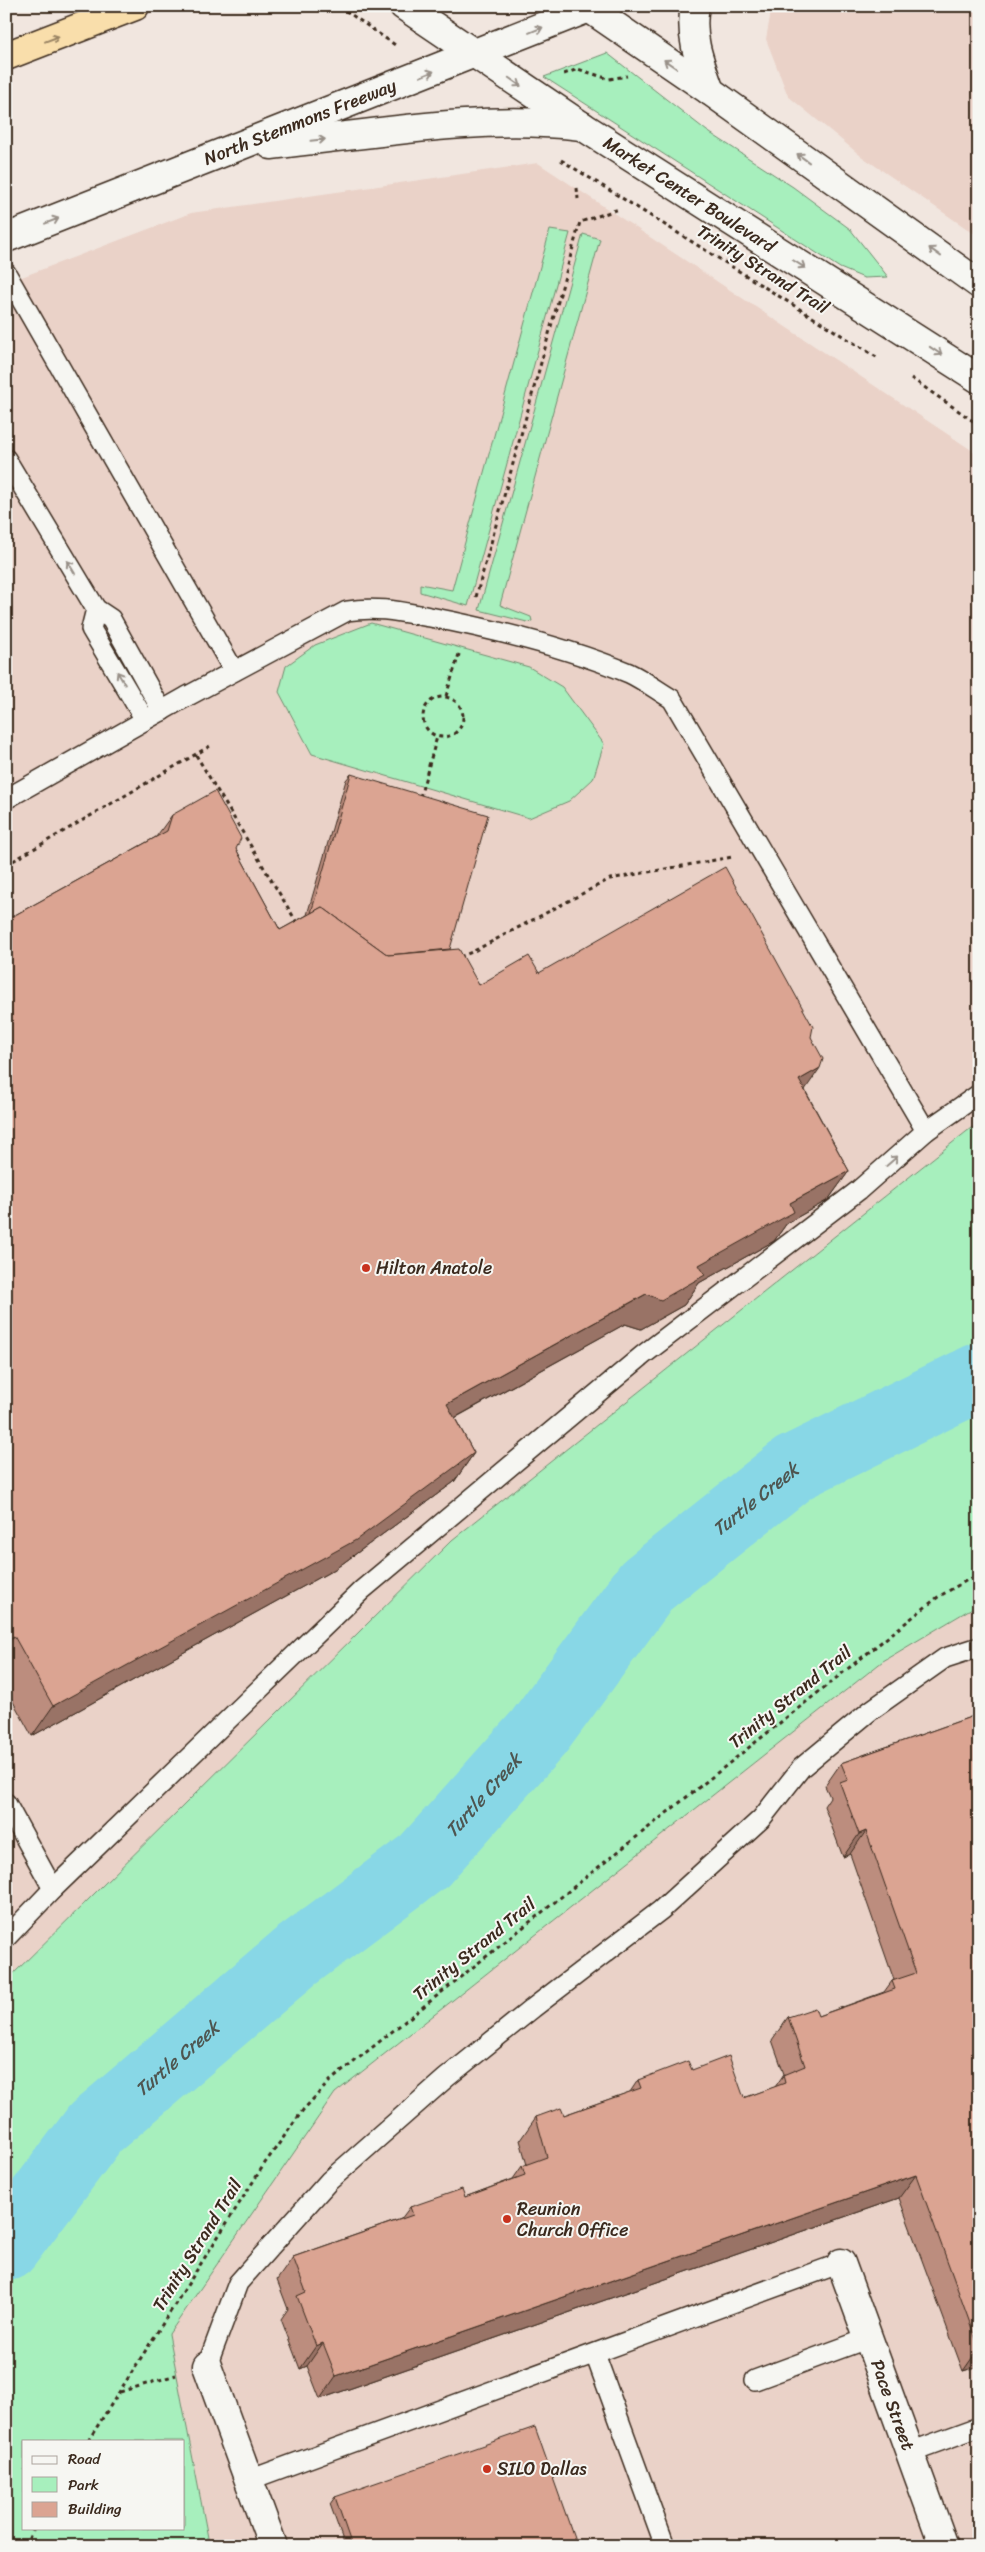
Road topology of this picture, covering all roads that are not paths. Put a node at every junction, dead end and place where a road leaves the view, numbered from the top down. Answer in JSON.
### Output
{"nodes":[{"id":1,"x":135,"y":6,"type":"edge"},
{"id":2,"x":404,"y":6,"type":"edge"},
{"id":3,"x":695,"y":6,"type":"edge"},
{"id":4,"x":590,"y":7,"type":"edge"},
{"id":5,"x":475,"y":54,"type":"junction"},
{"id":6,"x":6,"y":56,"type":"edge"},
{"id":7,"x":710,"y":91,"type":"junction"},
{"id":8,"x":582,"y":126,"type":"junction"},
{"id":9,"x":235,"y":149,"type":"junction"},
{"id":10,"x":6,"y":238,"type":"edge"},
{"id":11,"x":6,"y":273,"type":"edge"},
{"id":12,"x":979,"y":284,"type":"edge"},
{"id":13,"x":979,"y":379,"type":"edge"},
{"id":14,"x":6,"y":459,"type":"edge"},
{"id":15,"x":96,"y":609,"type":"junction"},
{"id":16,"x":234,"y":671,"type":"junction"},
{"id":17,"x":162,"y":711,"type":"junction"},
{"id":18,"x":145,"y":720,"type":"junction"},
{"id":19,"x":6,"y":799,"type":"edge"},
{"id":20,"x":979,"y":1094,"type":"edge"},
{"id":21,"x":926,"y":1132,"type":"junction"},
{"id":22,"x":979,"y":1647,"type":"edge"},
{"id":23,"x":6,"y":1802,"type":"edge"},
{"id":24,"x":54,"y":1889,"type":"junction"},
{"id":25,"x":6,"y":1938,"type":"edge"},
{"id":26,"x":841,"y":2263,"type":"joint"},
{"id":27,"x":869,"y":2338,"type":"junction"},
{"id":28,"x":595,"y":2354,"type":"junction"},
{"id":29,"x":207,"y":2366,"type":"joint"},
{"id":30,"x":756,"y":2380,"type":"dead end"},
{"id":31,"x":979,"y":2427,"type":"edge"},
{"id":32,"x":910,"y":2452,"type":"junction"},
{"id":33,"x":249,"y":2480,"type":"junction"},
{"id":34,"x":273,"y":2546,"type":"edge"},
{"id":35,"x":665,"y":2546,"type":"edge"},
{"id":36,"x":944,"y":2546,"type":"edge"}],
"edges":[{"from":6,"to":1,"type":"highway","one_way":true},
{"from":2,"to":5,"type":"street","name":"Market Center Boulevard"},
{"from":3,"to":7,"type":"street"},
{"from":5,"to":4,"type":"street","name":"North Stemmons Freeway","one_way":true},
{"from":7,"to":4,"type":"street","one_way":true},
{"from":5,"to":8,"type":"street","name":"Market Center Boulevard","one_way":true},
{"from":9,"to":5,"type":"street","name":"North Stemmons Freeway","one_way":true},
{"from":12,"to":7,"type":"street","one_way":true},
{"from":9,"to":8,"type":"street","one_way":true},
{"from":8,"to":13,"type":"street","name":"Market Center Boulevard","one_way":true},
{"from":10,"to":9,"type":"street","name":"North Stemmons Freeway","one_way":true},
{"from":11,"to":16,"type":"lane"},
{"from":15,"to":14,"type":"lane","one_way":true},
{"from":15,"to":17,"type":"lane"},
{"from":18,"to":15,"type":"lane","one_way":true},
{"from":16,"to":17,"type":"lane"},
{"from":16,"to":21,"type":"lane"},
{"from":17,"to":18,"type":"lane"},
{"from":18,"to":19,"type":"lane"},
{"from":20,"to":21,"type":"lane"},
{"from":24,"to":21,"type":"lane","one_way":true},
{"from":22,"to":29,"type":"lane"},
{"from":23,"to":24,"type":"lane"},
{"from":24,"to":25,"type":"lane"},
{"from":26,"to":27,"type":"street","name":"Pace Street"},
{"from":26,"to":28,"type":"lane"},
{"from":27,"to":30,"type":"lane"},
{"from":27,"to":32,"type":"street","name":"Pace Street"},
{"from":28,"to":33,"type":"lane"},
{"from":28,"to":35,"type":"lane"},
{"from":29,"to":33,"type":"street"},
{"from":31,"to":32,"type":"lane"},
{"from":32,"to":36,"type":"street","name":"Pace Street"},
{"from":33,"to":34,"type":"street"}]}
